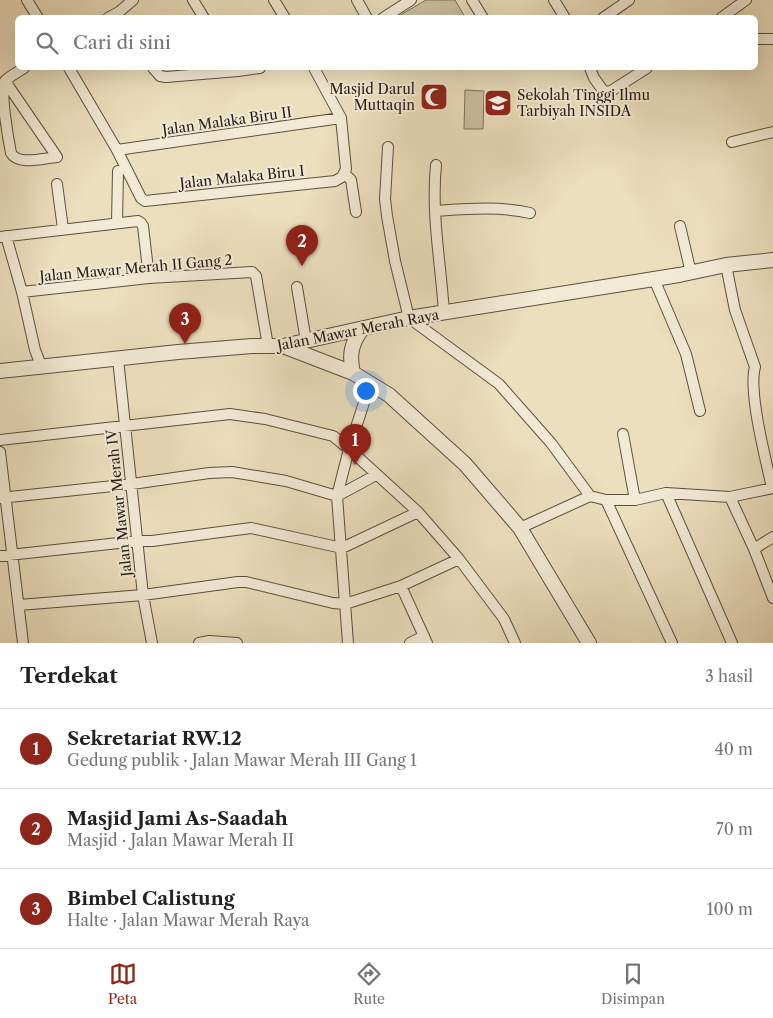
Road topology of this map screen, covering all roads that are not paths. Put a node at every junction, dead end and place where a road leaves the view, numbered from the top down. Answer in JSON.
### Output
{"nodes":[{"id":1,"x":27,"y":0,"type":"edge"},
{"id":2,"x":133,"y":0,"type":"edge"},
{"id":3,"x":193,"y":0,"type":"edge"},
{"id":4,"x":274,"y":0,"type":"edge"},
{"id":5,"x":357,"y":0,"type":"edge"},
{"id":6,"x":411,"y":0,"type":"edge"},
{"id":7,"x":472,"y":0,"type":"edge"},
{"id":8,"x":554,"y":0,"type":"edge"},
{"id":9,"x":630,"y":0,"type":"edge"},
{"id":10,"x":746,"y":0,"type":"edge"},
{"id":11,"x":36,"y":15,"type":"edge"},
{"id":12,"x":120,"y":15,"type":"edge"},
{"id":13,"x":202,"y":15,"type":"edge"},
{"id":14,"x":283,"y":15,"type":"edge"},
{"id":15,"x":365,"y":15,"type":"edge"},
{"id":16,"x":388,"y":15,"type":"edge"},
{"id":17,"x":481,"y":15,"type":"edge"},
{"id":18,"x":563,"y":15,"type":"edge"},
{"id":19,"x":608,"y":15,"type":"edge"},
{"id":20,"x":725,"y":15,"type":"edge"},
{"id":21,"x":758,"y":39,"type":"edge"},
{"id":22,"x":773,"y":39,"type":"edge"},
{"id":23,"x":21,"y":70,"type":"edge"},
{"id":24,"x":69,"y":70,"type":"edge"},
{"id":25,"x":155,"y":70,"type":"edge"},
{"id":26,"x":228,"y":70,"type":"edge"},
{"id":27,"x":315,"y":70,"type":"edge"},
{"id":28,"x":591,"y":70,"type":"edge"},
{"id":29,"x":644,"y":70,"type":"edge"},
{"id":30,"x":5,"y":81,"type":"junction"},
{"id":31,"x":341,"y":118,"type":"junction"},
{"id":32,"x":773,"y":132,"type":"edge"},
{"id":33,"x":732,"y":142,"type":"dead end"},
{"id":34,"x":388,"y":147,"type":"dead end"},
{"id":35,"x":118,"y":150,"type":"junction"},
{"id":36,"x":436,"y":165,"type":"dead end"},
{"id":37,"x":118,"y":171,"type":"dead end"},
{"id":38,"x":344,"y":174,"type":"junction"},
{"id":39,"x":57,"y":184,"type":"dead end"},
{"id":40,"x":356,"y":212,"type":"dead end"},
{"id":41,"x":435,"y":212,"type":"junction"},
{"id":42,"x":530,"y":213,"type":"dead end"},
{"id":43,"x":117,"y":223,"type":"junction"},
{"id":44,"x":680,"y":226,"type":"dead end"},
{"id":45,"x":63,"y":229,"type":"junction"},
{"id":46,"x":3,"y":237,"type":"edge"},
{"id":47,"x":773,"y":260,"type":"edge"},
{"id":48,"x":726,"y":265,"type":"junction"},
{"id":49,"x":691,"y":272,"type":"junction"},
{"id":50,"x":149,"y":278,"type":"junction"},
{"id":51,"x":654,"y":279,"type":"junction"},
{"id":52,"x":298,"y":287,"type":"dead end"},
{"id":53,"x":22,"y":292,"type":"junction"},
{"id":54,"x":444,"y":313,"type":"junction"},
{"id":55,"x":409,"y":318,"type":"junction"},
{"id":56,"x":362,"y":329,"type":"junction"},
{"id":57,"x":306,"y":341,"type":"junction"},
{"id":58,"x":268,"y":346,"type":"junction"},
{"id":59,"x":284,"y":346,"type":"junction"},
{"id":60,"x":118,"y":359,"type":"junction"},
{"id":61,"x":42,"y":368,"type":"junction"},
{"id":62,"x":0,"y":371,"type":"edge"},
{"id":63,"x":353,"y":373,"type":"junction"},
{"id":64,"x":370,"y":384,"type":"junction"},
{"id":65,"x":700,"y":411,"type":"dead end"},
{"id":66,"x":124,"y":426,"type":"junction"},
{"id":67,"x":623,"y":434,"type":"dead end"},
{"id":68,"x":0,"y":440,"type":"edge"},
{"id":69,"x":349,"y":450,"type":"junction"},
{"id":70,"x":0,"y":452,"type":"edge"},
{"id":71,"x":376,"y":475,"type":"junction"},
{"id":72,"x":132,"y":484,"type":"junction"},
{"id":73,"x":772,"y":488,"type":"edge"},
{"id":74,"x":666,"y":493,"type":"junction"},
{"id":75,"x":337,"y":496,"type":"junction"},
{"id":76,"x":590,"y":496,"type":"junction"},
{"id":77,"x":730,"y":497,"type":"junction"},
{"id":78,"x":3,"y":498,"type":"edge"},
{"id":79,"x":606,"y":500,"type":"junction"},
{"id":80,"x":635,"y":500,"type":"junction"},
{"id":81,"x":418,"y":512,"type":"junction"},
{"id":82,"x":520,"y":528,"type":"junction"},
{"id":83,"x":773,"y":537,"type":"edge"},
{"id":84,"x":137,"y":541,"type":"junction"},
{"id":85,"x":342,"y":548,"type":"junction"},
{"id":86,"x":754,"y":549,"type":"junction"},
{"id":87,"x":13,"y":554,"type":"junction"},
{"id":88,"x":0,"y":556,"type":"edge"},
{"id":89,"x":459,"y":559,"type":"junction"},
{"id":90,"x":770,"y":582,"type":"edge"},
{"id":91,"x":401,"y":586,"type":"junction"},
{"id":92,"x":143,"y":594,"type":"junction"},
{"id":93,"x":773,"y":598,"type":"edge"},
{"id":94,"x":345,"y":604,"type":"junction"},
{"id":95,"x":19,"y":605,"type":"junction"},
{"id":96,"x":426,"y":640,"type":"edge"},
{"id":97,"x":210,"y":642,"type":"edge"},
{"id":98,"x":23,"y":643,"type":"edge"},
{"id":99,"x":152,"y":643,"type":"edge"},
{"id":100,"x":198,"y":643,"type":"edge"},
{"id":101,"x":237,"y":643,"type":"edge"},
{"id":102,"x":348,"y":643,"type":"edge"},
{"id":103,"x":410,"y":643,"type":"edge"},
{"id":104,"x":515,"y":643,"type":"edge"},
{"id":105,"x":589,"y":643,"type":"edge"},
{"id":106,"x":672,"y":643,"type":"edge"},
{"id":107,"x":732,"y":643,"type":"edge"}],
"edges":[{"from":1,"to":11,"type":"street"},
{"from":2,"to":12,"type":"street"},
{"from":3,"to":13,"type":"street"},
{"from":4,"to":14,"type":"street"},
{"from":5,"to":15,"type":"street"},
{"from":6,"to":16,"type":"street"},
{"from":7,"to":17,"type":"street"},
{"from":8,"to":18,"type":"street"},
{"from":9,"to":19,"type":"street"},
{"from":10,"to":20,"type":"street"},
{"from":21,"to":22,"type":"street"},
{"from":23,"to":30,"type":"street"},
{"from":24,"to":35,"type":"street"},
{"from":25,"to":26,"type":"street"},
{"from":27,"to":31,"type":"street"},
{"from":28,"to":29,"type":"street"},
{"from":30,"to":30,"type":"street"},
{"from":31,"to":35,"type":"street","name":"Jalan Malaka Biru II"},
{"from":31,"to":38,"type":"street"},
{"from":32,"to":33,"type":"street"},
{"from":34,"to":55,"type":"street"},
{"from":35,"to":38,"type":"street","name":"Jalan Malaka Biru I"},
{"from":36,"to":41,"type":"street"},
{"from":37,"to":43,"type":"street"},
{"from":38,"to":40,"type":"street"},
{"from":39,"to":45,"type":"street"},
{"from":41,"to":42,"type":"street"},
{"from":41,"to":54,"type":"street"},
{"from":43,"to":45,"type":"street"},
{"from":43,"to":50,"type":"street"},
{"from":44,"to":49,"type":"street"},
{"from":45,"to":46,"type":"street"},
{"from":46,"to":53,"type":"street"},
{"from":47,"to":48,"type":"street","name":"Jalan Mawar Merah Raya"},
{"from":48,"to":49,"type":"street","name":"Jalan Mawar Merah Raya"},
{"from":48,"to":73,"type":"street"},
{"from":49,"to":51,"type":"street","name":"Jalan Mawar Merah Raya"},
{"from":50,"to":53,"type":"street","name":"Jalan Mawar Merah II Gang 2"},
{"from":50,"to":58,"type":"street","name":"Jalan Mawar Merah II Gang 2"},
{"from":51,"to":54,"type":"street","name":"Jalan Mawar Merah Raya"},
{"from":51,"to":65,"type":"street"},
{"from":52,"to":57,"type":"street"},
{"from":53,"to":61,"type":"street"},
{"from":54,"to":55,"type":"street","name":"Jalan Mawar Merah Raya"},
{"from":55,"to":56,"type":"street","name":"Jalan Mawar Merah Raya"},
{"from":55,"to":76,"type":"street"},
{"from":56,"to":57,"type":"street","name":"Jalan Mawar Merah Raya"},
{"from":56,"to":63,"type":"street"},
{"from":57,"to":59,"type":"street","name":"Jalan Mawar Merah Raya"},
{"from":58,"to":59,"type":"street","name":"Jalan Mawar Merah Raya"},
{"from":58,"to":60,"type":"street","name":"Jalan Mawar Merah Raya"},
{"from":59,"to":63,"type":"street"},
{"from":60,"to":61,"type":"street","name":"Jalan Mawar Merah Raya"},
{"from":60,"to":66,"type":"street","name":"Jalan Mawar Merah IV"},
{"from":61,"to":62,"type":"street","name":"Jalan Mawar Merah Raya"},
{"from":63,"to":64,"type":"street"},
{"from":64,"to":69,"type":"street"},
{"from":64,"to":82,"type":"street"},
{"from":66,"to":68,"type":"street"},
{"from":66,"to":69,"type":"street"},
{"from":66,"to":72,"type":"street","name":"Jalan Mawar Merah IV"},
{"from":67,"to":80,"type":"street"},
{"from":69,"to":71,"type":"street"},
{"from":69,"to":75,"type":"street"},
{"from":70,"to":78,"type":"street"},
{"from":71,"to":75,"type":"street"},
{"from":71,"to":81,"type":"street"},
{"from":72,"to":75,"type":"street"},
{"from":72,"to":78,"type":"street"},
{"from":72,"to":84,"type":"street","name":"Jalan Mawar Merah IV"},
{"from":73,"to":77,"type":"street"},
{"from":74,"to":77,"type":"street"},
{"from":74,"to":80,"type":"street"},
{"from":74,"to":107,"type":"street"},
{"from":75,"to":85,"type":"street"},
{"from":76,"to":79,"type":"street"},
{"from":76,"to":82,"type":"street"},
{"from":77,"to":86,"type":"street"},
{"from":78,"to":87,"type":"street"},
{"from":79,"to":80,"type":"street"},
{"from":79,"to":106,"type":"street"},
{"from":81,"to":85,"type":"street"},
{"from":81,"to":89,"type":"street"},
{"from":82,"to":105,"type":"street"},
{"from":83,"to":86,"type":"street"},
{"from":84,"to":85,"type":"street"},
{"from":84,"to":87,"type":"street"},
{"from":84,"to":92,"type":"street","name":"Jalan Mawar Merah IV"},
{"from":85,"to":94,"type":"street"},
{"from":86,"to":90,"type":"street"},
{"from":87,"to":88,"type":"street"},
{"from":87,"to":95,"type":"street"},
{"from":89,"to":91,"type":"street"},
{"from":89,"to":104,"type":"street"},
{"from":90,"to":93,"type":"street"},
{"from":91,"to":94,"type":"street"},
{"from":91,"to":96,"type":"street"},
{"from":92,"to":94,"type":"street"},
{"from":92,"to":95,"type":"street"},
{"from":92,"to":99,"type":"street","name":"Jalan Mawar Merah IV"},
{"from":94,"to":102,"type":"street"},
{"from":95,"to":98,"type":"street"},
{"from":96,"to":103,"type":"street"},
{"from":97,"to":100,"type":"street"},
{"from":97,"to":101,"type":"street"}]}
